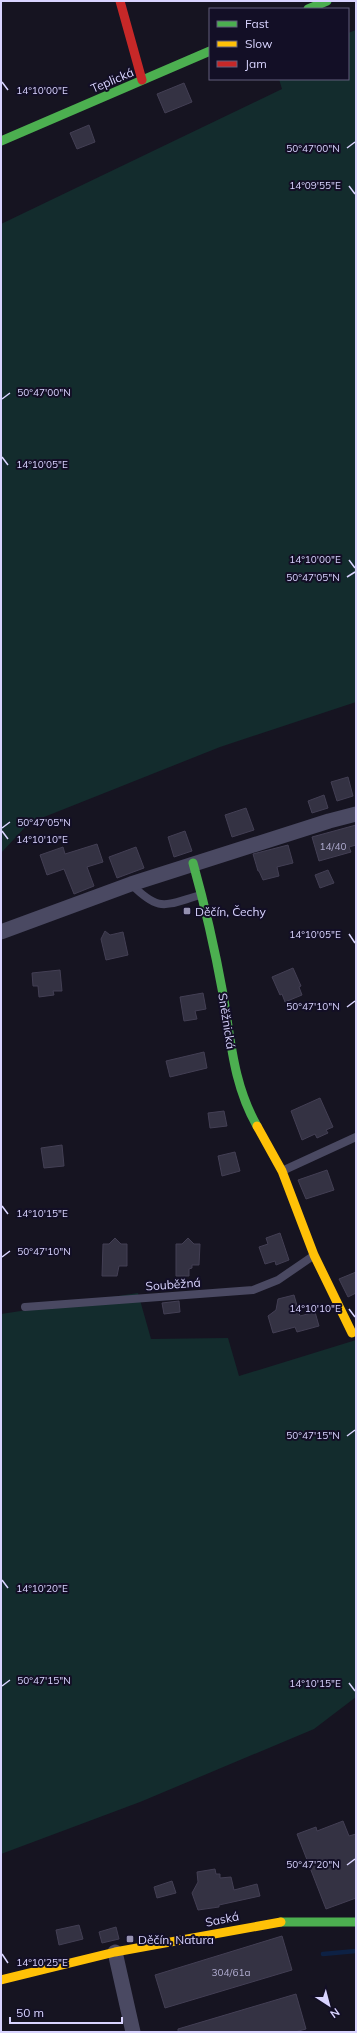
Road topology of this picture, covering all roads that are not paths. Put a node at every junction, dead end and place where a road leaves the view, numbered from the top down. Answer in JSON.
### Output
{"nodes":[{"id":1,"x":120,"y":1,"type":"edge"},
{"id":2,"x":326,"y":1,"type":"edge"},
{"id":3,"x":310,"y":8,"type":"edge"},
{"id":4,"x":209,"y":51,"type":"edge"},
{"id":5,"x":142,"y":80,"type":"junction"},
{"id":6,"x":1,"y":141,"type":"edge"},
{"id":7,"x":356,"y":814,"type":"edge"},
{"id":8,"x":193,"y":864,"type":"junction"},
{"id":9,"x":131,"y":884,"type":"junction"},
{"id":10,"x":202,"y":895,"type":"junction"},
{"id":11,"x":1,"y":932,"type":"edge"},
{"id":12,"x":356,"y":1137,"type":"edge"},
{"id":13,"x":282,"y":1171,"type":"junction"},
{"id":14,"x":314,"y":1255,"type":"junction"},
{"id":15,"x":25,"y":1307,"type":"dead end"},
{"id":16,"x":352,"y":1333,"type":"dead end"},
{"id":17,"x":356,"y":1922,"type":"edge"},
{"id":18,"x":115,"y":1952,"type":"junction"},
{"id":19,"x":1,"y":1980,"type":"edge"},
{"id":20,"x":133,"y":2032,"type":"edge"}],
"edges":[{"from":1,"to":5,"type":"street"},
{"from":2,"to":3,"type":"street"},
{"from":4,"to":5,"type":"street","name":"Teplická"},
{"from":5,"to":6,"type":"street","name":"Teplická"},
{"from":7,"to":8,"type":"street"},
{"from":8,"to":9,"type":"street"},
{"from":8,"to":10,"type":"street","name":"Sněžnická"},
{"from":9,"to":10,"type":"lane"},
{"from":9,"to":11,"type":"street"},
{"from":10,"to":13,"type":"street","name":"Sněžnická"},
{"from":12,"to":13,"type":"lane"},
{"from":13,"to":14,"type":"street","name":"Sněžnická"},
{"from":14,"to":15,"type":"lane","name":"Souběžná"},
{"from":14,"to":16,"type":"street","name":"Sněžnická"},
{"from":17,"to":18,"type":"street","name":"Saská"},
{"from":18,"to":19,"type":"street","name":"Saská"},
{"from":18,"to":20,"type":"street"}]}
